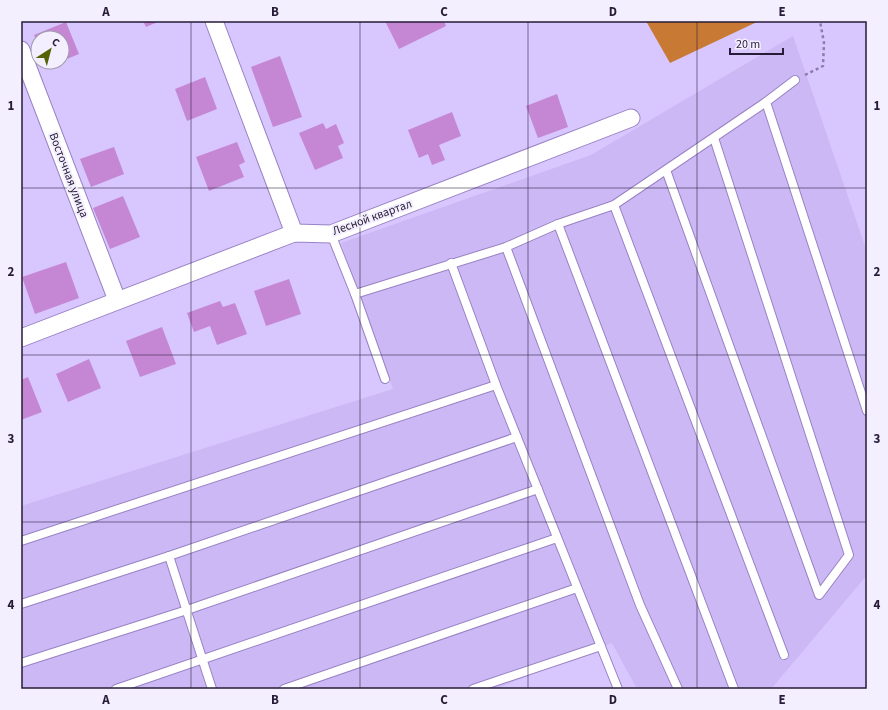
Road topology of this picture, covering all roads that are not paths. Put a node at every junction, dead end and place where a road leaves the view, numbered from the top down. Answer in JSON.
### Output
{"nodes":[{"id":1,"x":214,"y":21,"type":"edge"},
{"id":2,"x":21,"y":50,"type":"edge"},
{"id":3,"x":794,"y":80,"type":"road end"},
{"id":4,"x":766,"y":102,"type":"junction"},
{"id":5,"x":631,"y":118,"type":"dead end"},
{"id":6,"x":714,"y":138,"type":"junction"},
{"id":7,"x":666,"y":170,"type":"junction"},
{"id":8,"x":614,"y":206,"type":"junction"},
{"id":9,"x":558,"y":224,"type":"junction"},
{"id":10,"x":294,"y":233,"type":"junction"},
{"id":11,"x":331,"y":234,"type":"junction"},
{"id":12,"x":506,"y":247,"type":"junction"},
{"id":13,"x":451,"y":263,"type":"junction"},
{"id":14,"x":355,"y":294,"type":"junction"},
{"id":15,"x":117,"y":300,"type":"junction"},
{"id":16,"x":21,"y":338,"type":"edge"},
{"id":17,"x":385,"y":379,"type":"dead end"},
{"id":18,"x":496,"y":385,"type":"junction"},
{"id":19,"x":867,"y":411,"type":"edge"},
{"id":20,"x":516,"y":437,"type":"junction"},
{"id":21,"x":538,"y":489,"type":"junction"},
{"id":22,"x":557,"y":538,"type":"junction"},
{"id":23,"x":21,"y":541,"type":"edge"},
{"id":24,"x":169,"y":556,"type":"junction"},
{"id":25,"x":577,"y":588,"type":"junction"},
{"id":26,"x":21,"y":604,"type":"edge"},
{"id":27,"x":187,"y":610,"type":"junction"},
{"id":28,"x":601,"y":646,"type":"junction"},
{"id":29,"x":784,"y":655,"type":"dead end"},
{"id":30,"x":203,"y":660,"type":"junction"},
{"id":31,"x":21,"y":664,"type":"edge"},
{"id":32,"x":116,"y":689,"type":"edge"},
{"id":33,"x":212,"y":689,"type":"edge"},
{"id":34,"x":284,"y":689,"type":"edge"},
{"id":35,"x":473,"y":689,"type":"edge"},
{"id":36,"x":618,"y":689,"type":"edge"},
{"id":37,"x":678,"y":689,"type":"edge"},
{"id":38,"x":734,"y":689,"type":"edge"}],
"edges":[{"from":1,"to":10,"type":"street"},
{"from":2,"to":15,"type":"street","name":"Восточная улица"},
{"from":3,"to":4,"type":"lane"},
{"from":4,"to":6,"type":"lane"},
{"from":4,"to":19,"type":"lane"},
{"from":5,"to":11,"type":"street","name":"Лесной квартал"},
{"from":6,"to":7,"type":"lane"},
{"from":6,"to":7,"type":"lane"},
{"from":7,"to":8,"type":"lane"},
{"from":8,"to":9,"type":"lane"},
{"from":8,"to":29,"type":"lane"},
{"from":9,"to":12,"type":"lane"},
{"from":9,"to":38,"type":"lane"},
{"from":10,"to":11,"type":"street","name":"Лесной квартал"},
{"from":10,"to":15,"type":"street","name":"Лесной квартал"},
{"from":11,"to":14,"type":"lane"},
{"from":12,"to":13,"type":"lane"},
{"from":12,"to":37,"type":"lane"},
{"from":13,"to":14,"type":"lane"},
{"from":13,"to":18,"type":"lane"},
{"from":14,"to":17,"type":"lane"},
{"from":15,"to":16,"type":"street","name":"Лесной квартал"},
{"from":18,"to":20,"type":"lane"},
{"from":18,"to":23,"type":"lane"},
{"from":20,"to":21,"type":"lane"},
{"from":20,"to":24,"type":"lane"},
{"from":21,"to":22,"type":"lane"},
{"from":21,"to":27,"type":"lane"},
{"from":22,"to":25,"type":"lane"},
{"from":22,"to":30,"type":"lane"},
{"from":24,"to":26,"type":"lane"},
{"from":24,"to":27,"type":"lane"},
{"from":25,"to":28,"type":"lane"},
{"from":25,"to":34,"type":"lane"},
{"from":27,"to":30,"type":"lane"},
{"from":27,"to":31,"type":"lane"},
{"from":28,"to":35,"type":"lane"},
{"from":28,"to":36,"type":"lane"},
{"from":30,"to":32,"type":"lane"},
{"from":30,"to":33,"type":"lane"}]}
